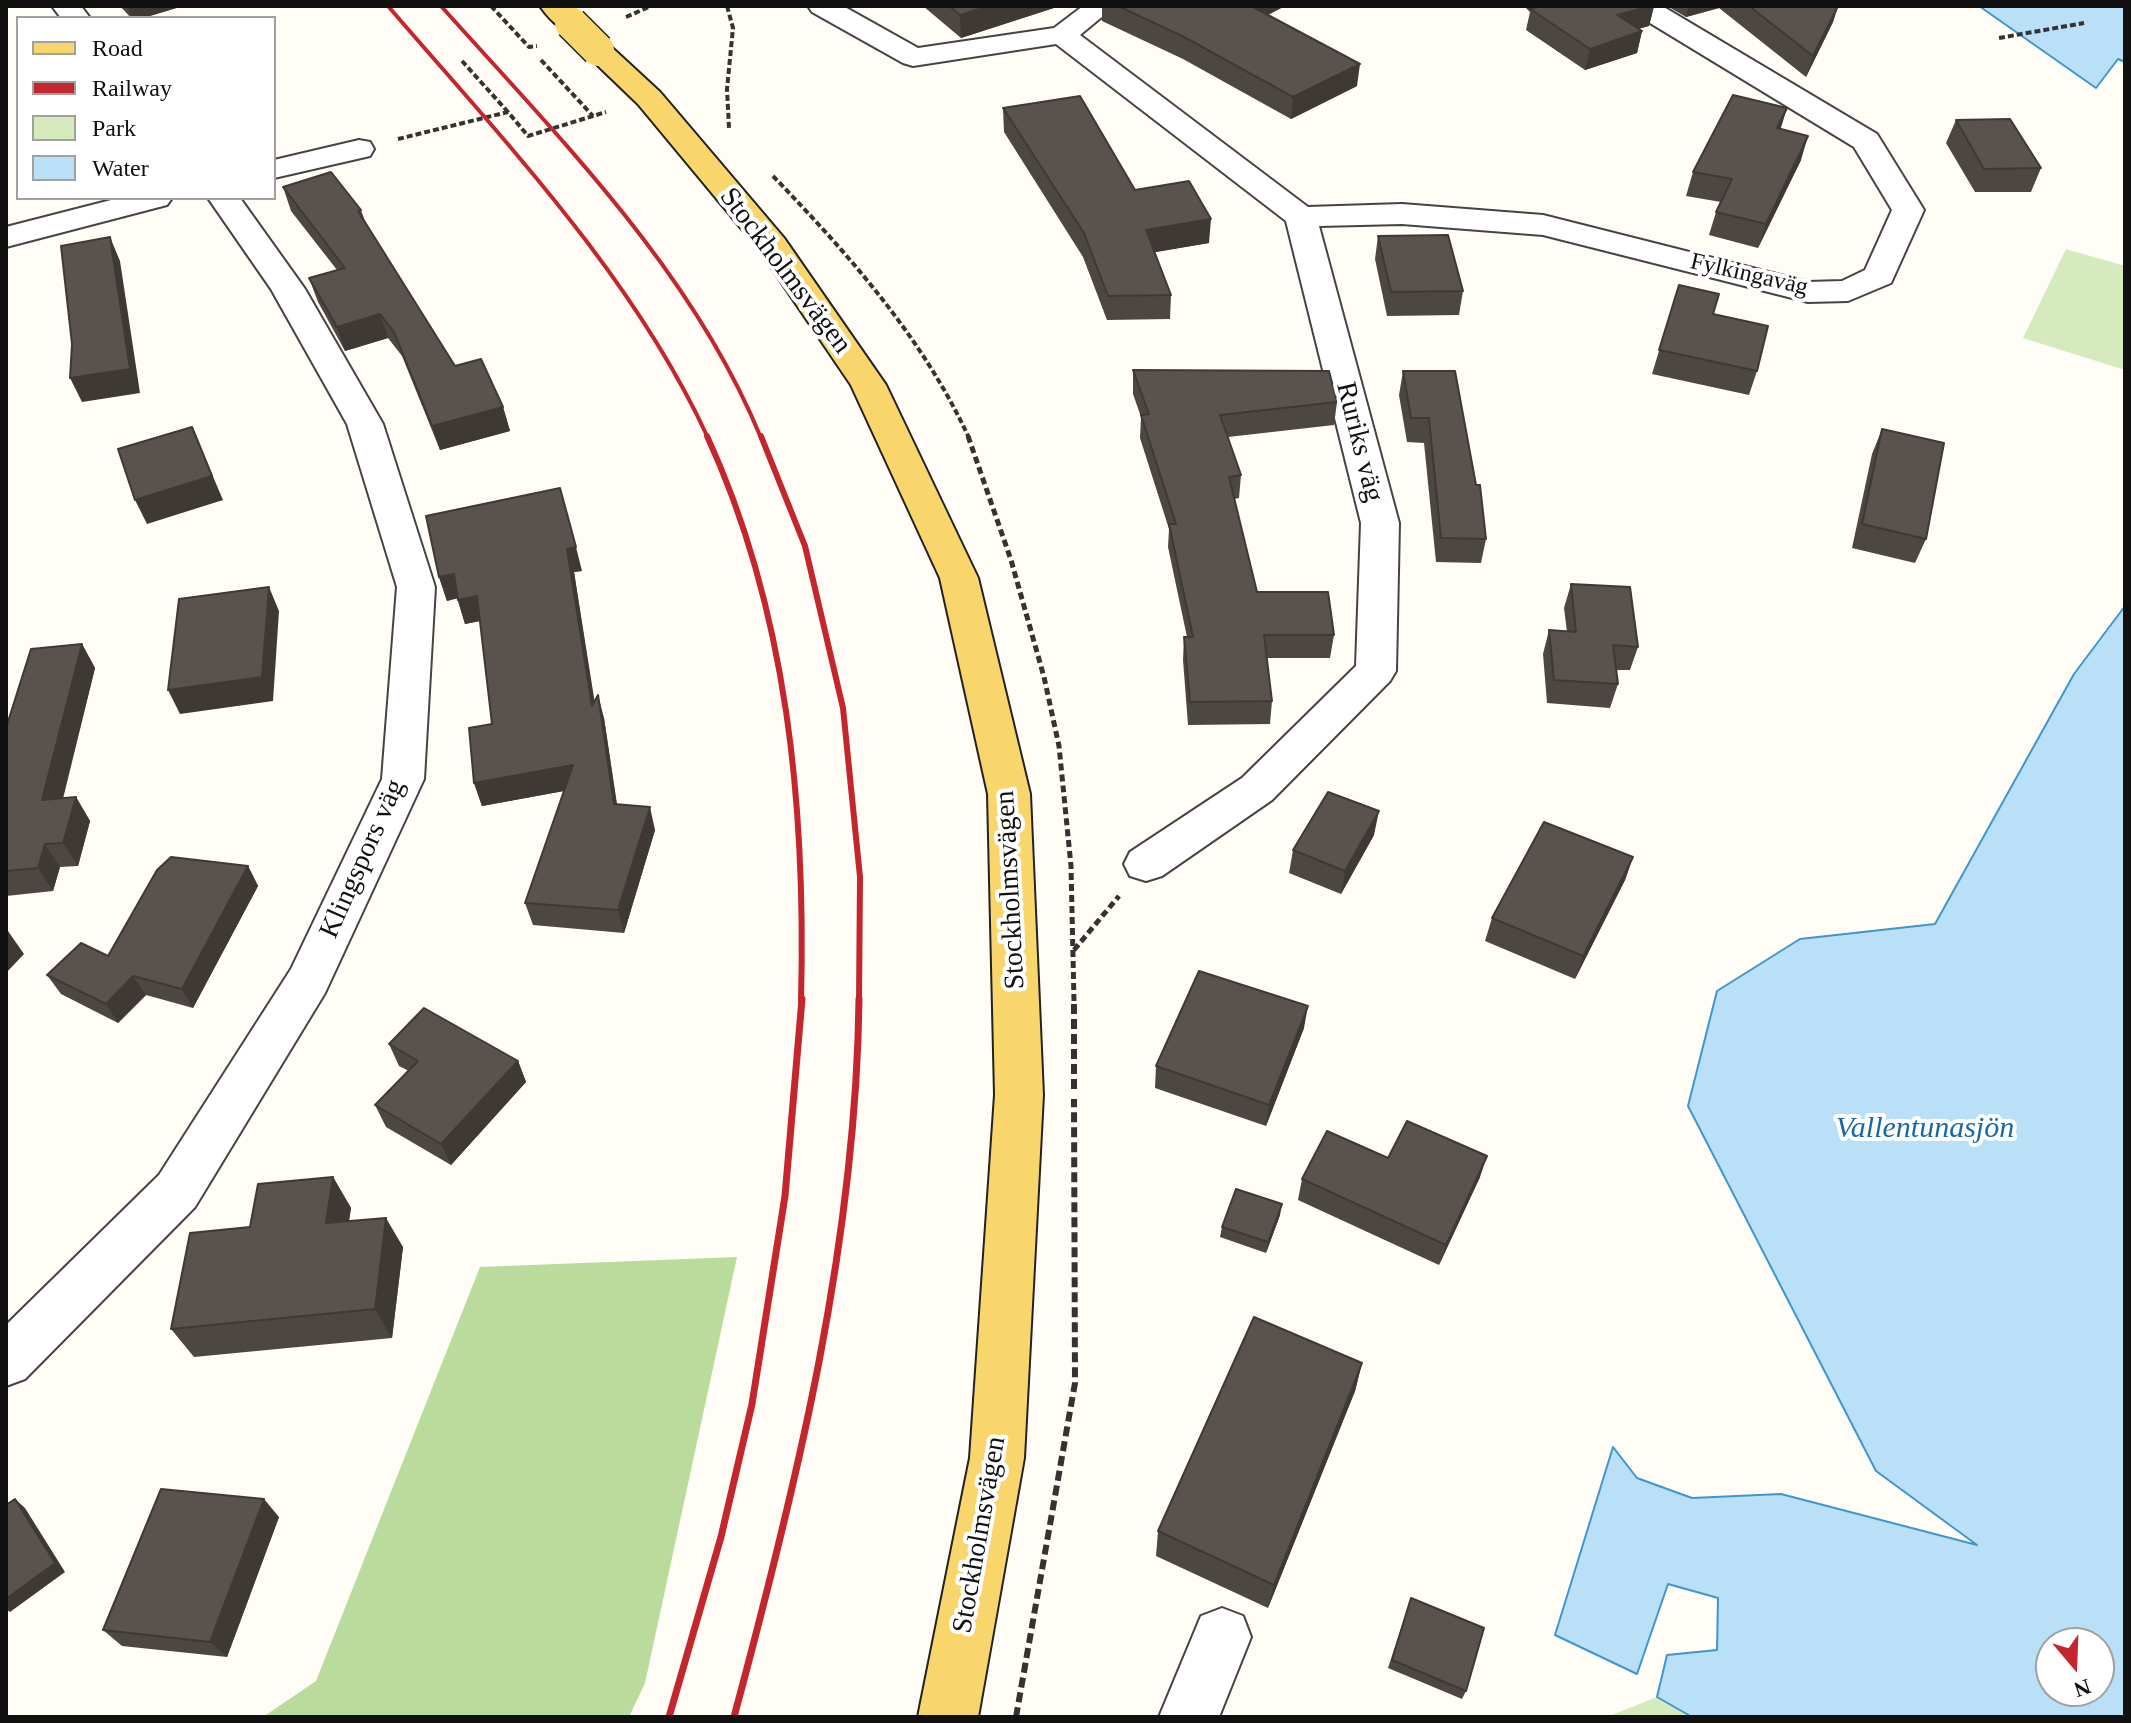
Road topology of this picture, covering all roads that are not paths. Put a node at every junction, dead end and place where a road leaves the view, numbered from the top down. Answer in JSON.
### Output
{"nodes":[{"id":1,"x":822,"y":6,"type":"edge"},
{"id":2,"x":1101,"y":6,"type":"edge"},
{"id":3,"x":1642,"y":6,"type":"edge"},
{"id":4,"x":562,"y":14,"type":"edge"},
{"id":5,"x":1062,"y":35,"type":"junction"},
{"id":6,"x":359,"y":149,"type":"road end"},
{"id":7,"x":276,"y":169,"type":"edge"},
{"id":8,"x":148,"y":200,"type":"edge"},
{"id":9,"x":225,"y":200,"type":"edge"},
{"id":10,"x":1301,"y":217,"type":"junction"},
{"id":11,"x":6,"y":237,"type":"edge"},
{"id":12,"x":1146,"y":864,"type":"road end"},
{"id":13,"x":6,"y":1361,"type":"edge"},
{"id":14,"x":1222,"y":1637,"type":"dead end"},
{"id":15,"x":948,"y":1717,"type":"edge"},
{"id":16,"x":1189,"y":1717,"type":"edge"}],
"edges":[{"from":1,"to":5,"type":"street"},
{"from":2,"to":5,"type":"street"},
{"from":3,"to":10,"type":"street","name":"Fylkingaväg"},
{"from":4,"to":15,"type":"main road","name":"Stockholmsvägen","bridge":true},
{"from":5,"to":10,"type":"street"},
{"from":6,"to":7,"type":"street"},
{"from":8,"to":11,"type":"street"},
{"from":9,"to":13,"type":"street","name":"Klingspors väg"},
{"from":10,"to":12,"type":"street","name":"Ruriks väg"},
{"from":14,"to":16,"type":"street"}]}
